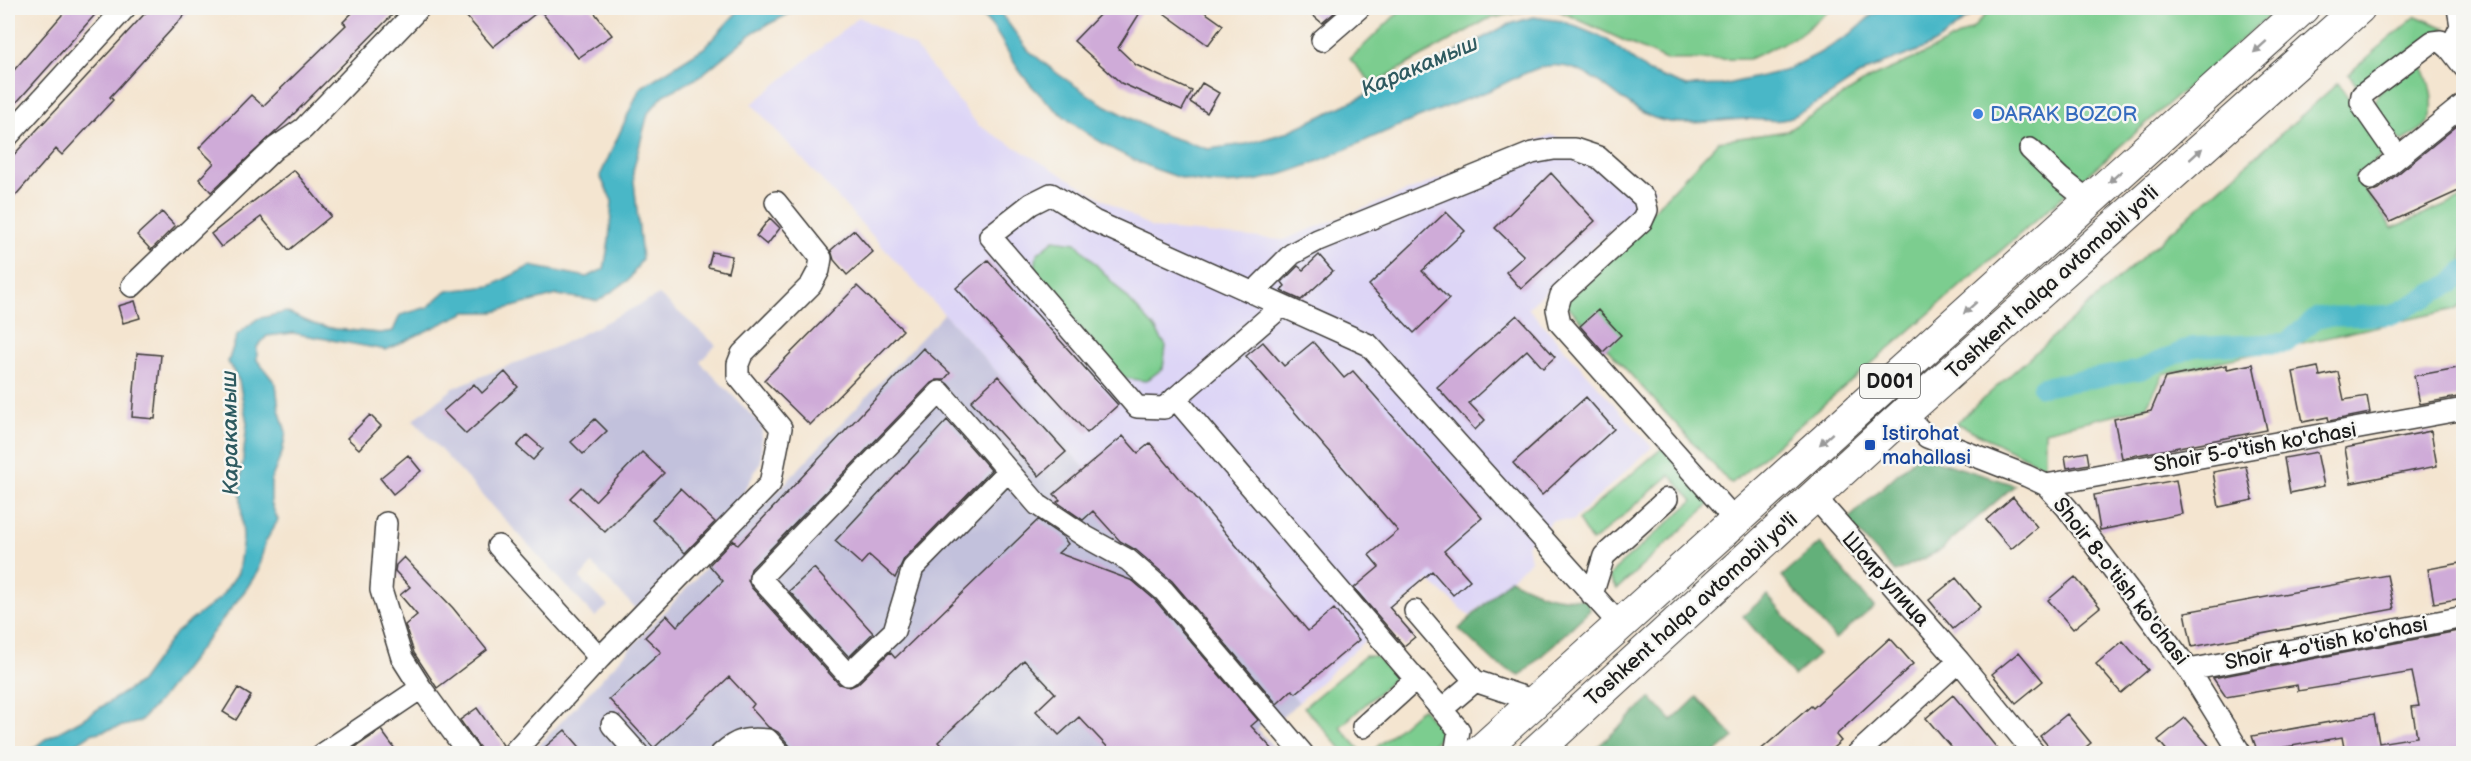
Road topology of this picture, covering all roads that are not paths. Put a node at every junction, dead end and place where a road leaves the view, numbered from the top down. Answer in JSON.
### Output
{"nodes":[{"id":1,"x":125,"y":8,"type":"edge"},
{"id":2,"x":420,"y":8,"type":"edge"},
{"id":3,"x":1359,"y":8,"type":"edge"},
{"id":4,"x":2303,"y":8,"type":"edge"},
{"id":5,"x":2359,"y":8,"type":"edge"},
{"id":6,"x":2458,"y":8,"type":"edge"},
{"id":7,"x":1322,"y":40,"type":"dead end"},
{"id":8,"x":2450,"y":50,"type":"junction"},
{"id":9,"x":2463,"y":67,"type":"edge"},
{"id":10,"x":2463,"y":104,"type":"edge"},
{"id":11,"x":8,"y":136,"type":"edge"},
{"id":12,"x":2030,"y":149,"type":"dead end"},
{"id":13,"x":2398,"y":157,"type":"junction"},
{"id":14,"x":2371,"y":179,"type":"dead end"},
{"id":15,"x":2089,"y":201,"type":"junction"},
{"id":16,"x":776,"y":202,"type":"dead end"},
{"id":17,"x":132,"y":286,"type":"dead end"},
{"id":18,"x":1253,"y":293,"type":"junction"},
{"id":19,"x":1282,"y":306,"type":"junction"},
{"id":20,"x":1175,"y":398,"type":"junction"},
{"id":21,"x":2463,"y":409,"type":"edge"},
{"id":22,"x":1904,"y":414,"type":"junction"},
{"id":23,"x":1008,"y":471,"type":"junction"},
{"id":24,"x":2046,"y":485,"type":"junction"},
{"id":25,"x":1814,"y":496,"type":"junction"},
{"id":26,"x":1667,"y":499,"type":"dead end"},
{"id":27,"x":1736,"y":521,"type":"junction"},
{"id":28,"x":386,"y":523,"type":"dead end"},
{"id":29,"x":498,"y":546,"type":"dead end"},
{"id":30,"x":1592,"y":595,"type":"junction"},
{"id":31,"x":1415,"y":611,"type":"dead end"},
{"id":32,"x":2463,"y":617,"type":"edge"},
{"id":33,"x":1620,"y":625,"type":"junction"},
{"id":34,"x":600,"y":658,"type":"junction"},
{"id":35,"x":1959,"y":662,"type":"junction"},
{"id":36,"x":2189,"y":670,"type":"junction"},
{"id":37,"x":1416,"y":679,"type":"junction"},
{"id":38,"x":1475,"y":681,"type":"junction"},
{"id":39,"x":421,"y":688,"type":"junction"},
{"id":40,"x":1535,"y":701,"type":"junction"},
{"id":41,"x":1442,"y":709,"type":"junction"},
{"id":42,"x":612,"y":725,"type":"dead end"},
{"id":43,"x":1364,"y":727,"type":"dead end"},
{"id":44,"x":1512,"y":742,"type":"edge"},
{"id":45,"x":323,"y":753,"type":"edge"},
{"id":46,"x":470,"y":753,"type":"edge"},
{"id":47,"x":512,"y":753,"type":"edge"},
{"id":48,"x":638,"y":753,"type":"edge"},
{"id":49,"x":721,"y":753,"type":"edge"},
{"id":50,"x":780,"y":753,"type":"edge"},
{"id":51,"x":1303,"y":753,"type":"edge"},
{"id":52,"x":1455,"y":753,"type":"edge"},
{"id":53,"x":1477,"y":753,"type":"edge"},
{"id":54,"x":1533,"y":753,"type":"edge"},
{"id":55,"x":1857,"y":753,"type":"edge"},
{"id":56,"x":2036,"y":753,"type":"edge"},
{"id":57,"x":2241,"y":753,"type":"edge"}],
"edges":[{"from":1,"to":11,"type":"street"},
{"from":2,"to":17,"type":"street"},
{"from":3,"to":7,"type":"street"},
{"from":4,"to":15,"type":"highway","name":"Toshkent halqa avtomobil yo'li","number":"D001","one_way":true},
{"from":22,"to":5,"type":"highway","name":"Toshkent halqa avtomobil yo'li","number":"D001","one_way":true},
{"from":6,"to":8,"type":"street"},
{"from":8,"to":9,"type":"street"},
{"from":8,"to":13,"type":"street"},
{"from":10,"to":13,"type":"street"},
{"from":12,"to":15,"type":"street"},
{"from":13,"to":14,"type":"street"},
{"from":15,"to":27,"type":"highway","name":"Toshkent halqa avtomobil yo'li","number":"D001","one_way":true},
{"from":16,"to":34,"type":"street"},
{"from":18,"to":19,"type":"street"},
{"from":18,"to":20,"type":"street"},
{"from":18,"to":27,"type":"street"},
{"from":19,"to":20,"type":"street"},
{"from":19,"to":30,"type":"street"},
{"from":20,"to":37,"type":"street"},
{"from":21,"to":24,"type":"street","name":"Shoir 5-o'tish ko'chasi"},
{"from":22,"to":24,"type":"street","name":"Shoir 8-o'tish ko'chasi"},
{"from":22,"to":25,"type":"highway","name":"Toshkent halqa avtomobil yo'li","number":"D001"},
{"from":23,"to":23,"type":"street"},
{"from":23,"to":51,"type":"street"},
{"from":24,"to":36,"type":"street","name":"Shoir 8-o'tish ko'chasi"},
{"from":25,"to":35,"type":"street","name":"Шоир улица"},
{"from":25,"to":54,"type":"highway","name":"Toshkent halqa avtomobil yo'li","number":"D001"},
{"from":26,"to":30,"type":"street"},
{"from":27,"to":33,"type":"highway","name":"Toshkent halqa avtomobil yo'li","number":"D001"},
{"from":28,"to":39,"type":"street"},
{"from":29,"to":34,"type":"street"},
{"from":30,"to":33,"type":"street"},
{"from":31,"to":38,"type":"street"},
{"from":32,"to":36,"type":"street","name":"Shoir 4-o'tish ko'chasi"},
{"from":33,"to":40,"type":"highway","name":"Toshkent halqa avtomobil yo'li","number":"D001"},
{"from":34,"to":47,"type":"street"},
{"from":35,"to":55,"type":"street"},
{"from":35,"to":56,"type":"street","name":"Шоир улица"},
{"from":36,"to":57,"type":"street","name":"Shoir 8-o'tish ko'chasi"},
{"from":37,"to":41,"type":"street"},
{"from":37,"to":43,"type":"street"},
{"from":38,"to":40,"type":"street"},
{"from":38,"to":41,"type":"street"},
{"from":39,"to":45,"type":"street"},
{"from":39,"to":46,"type":"street"},
{"from":40,"to":44,"type":"highway","name":"Toshkent halqa avtomobil yo'li","number":"D001"},
{"from":41,"to":52,"type":"street"},
{"from":42,"to":48,"type":"street"},
{"from":44,"to":53,"type":"highway","name":"Toshkent halqa avtomobil yo'li","number":"D001"},
{"from":49,"to":50,"type":"street"}]}
